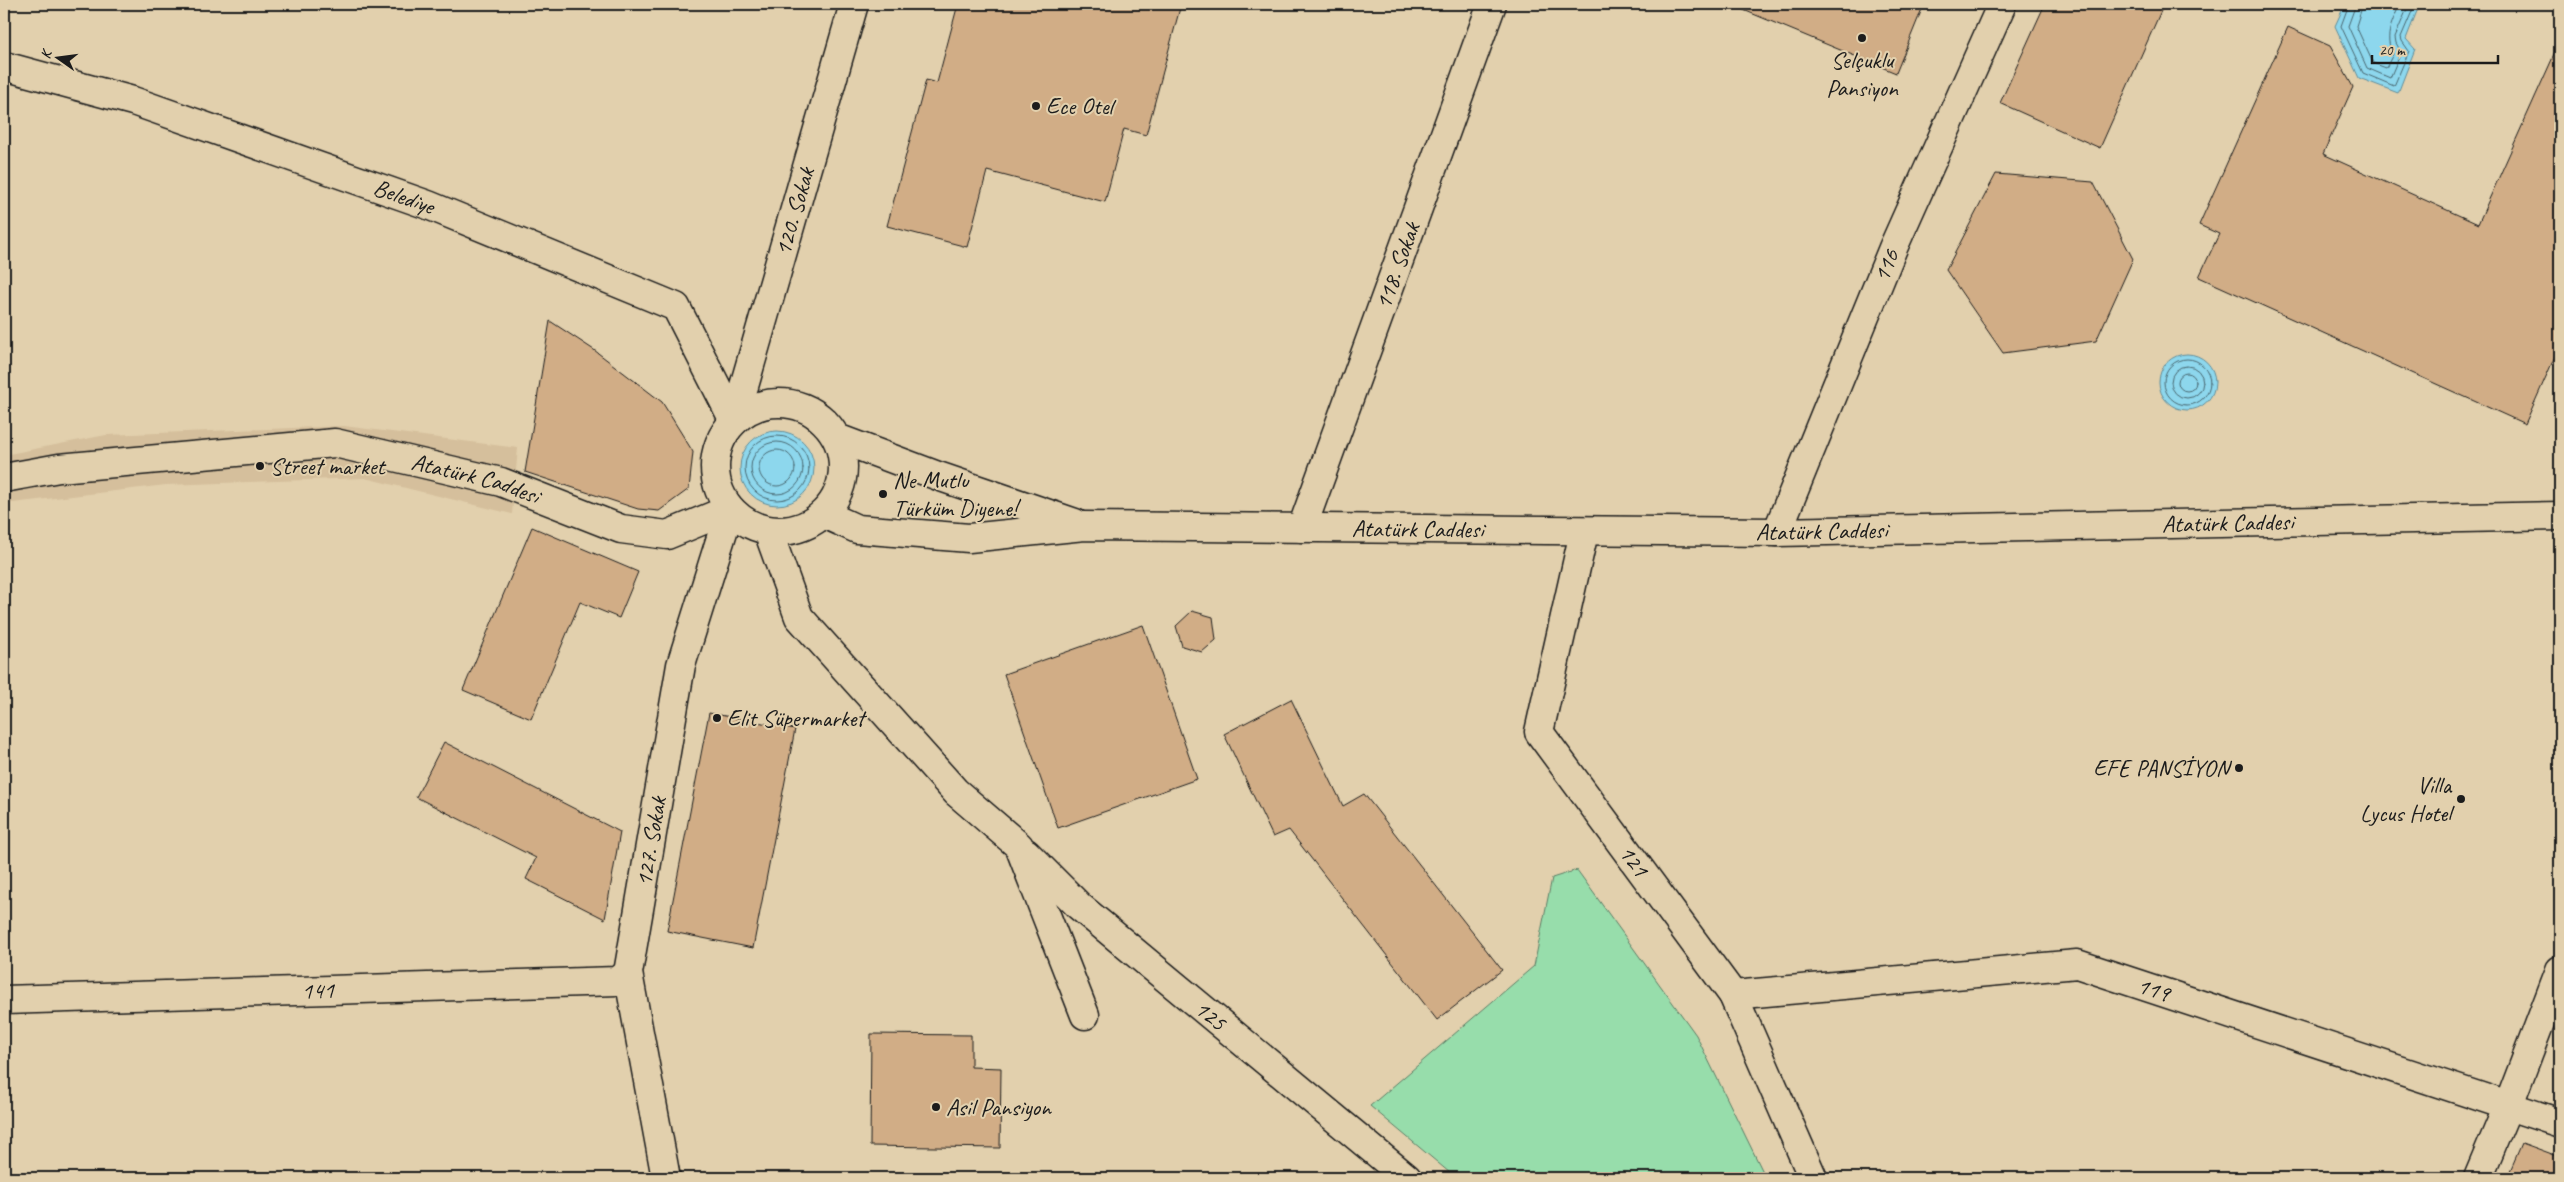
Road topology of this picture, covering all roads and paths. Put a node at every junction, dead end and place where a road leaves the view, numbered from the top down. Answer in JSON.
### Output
{"nodes":[{"id":1,"x":854,"y":4,"type":"edge"},
{"id":2,"x":1492,"y":4,"type":"edge"},
{"id":3,"x":2002,"y":4,"type":"edge"},
{"id":4,"x":4,"y":66,"type":"edge"},
{"id":5,"x":734,"y":421,"type":"junction"},
{"id":6,"x":837,"y":438,"type":"junction"},
{"id":7,"x":4,"y":478,"type":"edge"},
{"id":8,"x":730,"y":509,"type":"junction"},
{"id":9,"x":824,"y":514,"type":"junction"},
{"id":10,"x":2560,"y":516,"type":"edge"},
{"id":11,"x":1084,"y":526,"type":"junction"},
{"id":12,"x":1302,"y":528,"type":"junction"},
{"id":13,"x":768,"y":531,"type":"junction"},
{"id":14,"x":1584,"y":532,"type":"junction"},
{"id":15,"x":1777,"y":532,"type":"junction"},
{"id":16,"x":1019,"y":846,"type":"junction"},
{"id":17,"x":2560,"y":970,"type":"edge"},
{"id":18,"x":628,"y":973,"type":"junction"},
{"id":19,"x":1733,"y":995,"type":"junction"},
{"id":20,"x":4,"y":1000,"type":"edge"},
{"id":21,"x":1085,"y":1015,"type":"dead end"},
{"id":22,"x":2509,"y":1104,"type":"junction"},
{"id":23,"x":2560,"y":1123,"type":"edge"},
{"id":24,"x":666,"y":1178,"type":"edge"},
{"id":25,"x":1407,"y":1178,"type":"edge"},
{"id":26,"x":1813,"y":1178,"type":"edge"},
{"id":27,"x":2478,"y":1178,"type":"edge"}],
"edges":[{"from":1,"to":5,"type":"street","name":"120. Sokak"},
{"from":2,"to":12,"type":"street","name":"118. Sokak"},
{"from":3,"to":15,"type":"street","name":"116"},
{"from":4,"to":5,"type":"street","name":"Belediye"},
{"from":5,"to":6,"type":"street"},
{"from":5,"to":8,"type":"street"},
{"from":6,"to":9,"type":"street"},
{"from":6,"to":11,"type":"street","name":"Atatürk Caddesi"},
{"from":7,"to":8,"type":"street","name":"Atatürk Caddesi"},
{"from":8,"to":13,"type":"street"},
{"from":8,"to":18,"type":"street","name":"127. Sokak"},
{"from":9,"to":11,"type":"street","name":"Atatürk Caddesi"},
{"from":9,"to":13,"type":"street"},
{"from":10,"to":15,"type":"street","name":"Atatürk Caddesi"},
{"from":11,"to":12,"type":"street","name":"Atatürk Caddesi"},
{"from":12,"to":14,"type":"street","name":"Atatürk Caddesi"},
{"from":13,"to":16,"type":"street","name":"125"},
{"from":14,"to":15,"type":"street","name":"Atatürk Caddesi"},
{"from":14,"to":19,"type":"street","name":"121"},
{"from":16,"to":21,"type":"street"},
{"from":16,"to":25,"type":"street","name":"125"},
{"from":17,"to":22,"type":"street"},
{"from":18,"to":20,"type":"street","name":"141"},
{"from":18,"to":24,"type":"street","name":"127. Sokak"},
{"from":19,"to":22,"type":"street","name":"119"},
{"from":19,"to":26,"type":"street","name":"121"},
{"from":22,"to":23,"type":"street","name":"119"},
{"from":22,"to":27,"type":"street"}]}
